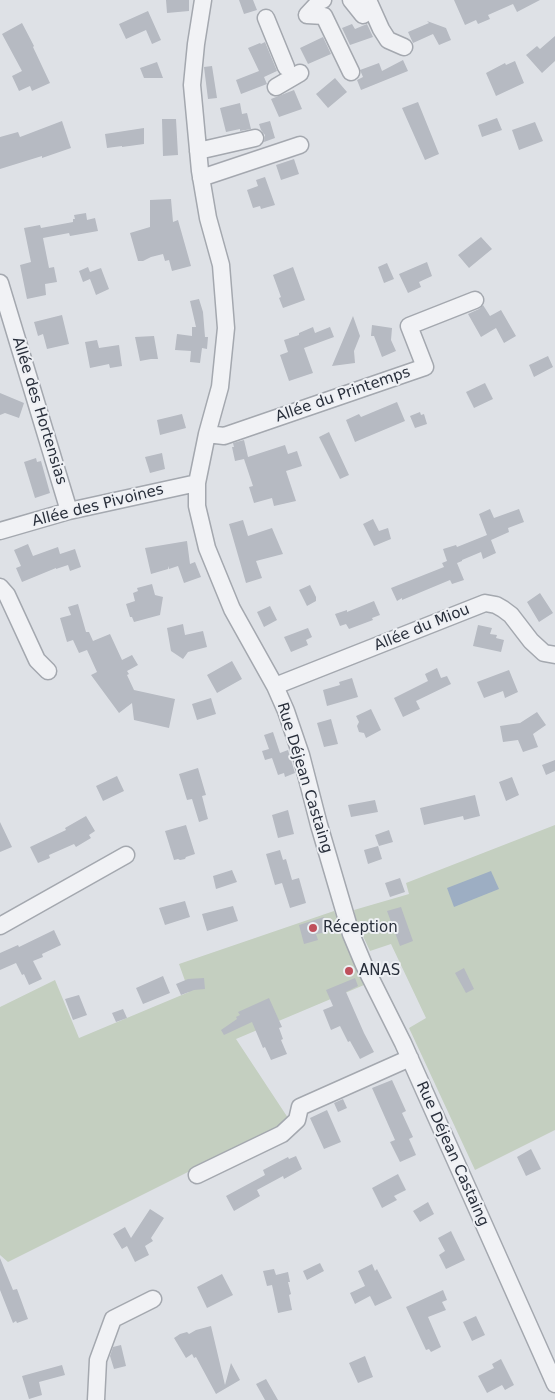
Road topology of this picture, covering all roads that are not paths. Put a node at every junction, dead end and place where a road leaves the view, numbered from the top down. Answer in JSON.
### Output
{"nodes":[{"id":1,"x":203,"y":0,"type":"edge"},
{"id":2,"x":323,"y":0,"type":"edge"},
{"id":3,"x":351,"y":0,"type":"edge"},
{"id":4,"x":366,"y":7,"type":"edge"},
{"id":5,"x":266,"y":18,"type":"dead end"},
{"id":6,"x":404,"y":48,"type":"dead end"},
{"id":7,"x":351,"y":72,"type":"dead end"},
{"id":8,"x":276,"y":87,"type":"dead end"},
{"id":9,"x":255,"y":138,"type":"dead end"},
{"id":10,"x":300,"y":146,"type":"dead end"},
{"id":11,"x":198,"y":151,"type":"junction"},
{"id":12,"x":201,"y":178,"type":"junction"},
{"id":13,"x":0,"y":283,"type":"edge"},
{"id":14,"x":475,"y":300,"type":"dead end"},
{"id":15,"x":207,"y":434,"type":"junction"},
{"id":16,"x":196,"y":483,"type":"junction"},
{"id":17,"x":69,"y":511,"type":"junction"},
{"id":18,"x":0,"y":531,"type":"edge"},
{"id":19,"x":0,"y":587,"type":"edge"},
{"id":20,"x":555,"y":655,"type":"edge"},
{"id":21,"x":48,"y":670,"type":"dead end"},
{"id":22,"x":275,"y":686,"type":"junction"},
{"id":23,"x":126,"y":855,"type":"dead end"},
{"id":24,"x":0,"y":926,"type":"edge"},
{"id":25,"x":410,"y":1058,"type":"junction"},
{"id":26,"x":197,"y":1175,"type":"dead end"},
{"id":27,"x":153,"y":1299,"type":"dead end"},
{"id":28,"x":555,"y":1384,"type":"edge"},
{"id":29,"x":96,"y":1400,"type":"edge"}],
"edges":[{"from":1,"to":11,"type":"street","name":"Rue Déjean Castaing"},
{"from":2,"to":7,"type":"street"},
{"from":3,"to":4,"type":"street"},
{"from":4,"to":6,"type":"street"},
{"from":5,"to":8,"type":"street"},
{"from":9,"to":11,"type":"street"},
{"from":10,"to":12,"type":"street"},
{"from":11,"to":12,"type":"street","name":"Rue Déjean Castaing"},
{"from":12,"to":15,"type":"street","name":"Rue Déjean Castaing"},
{"from":13,"to":17,"type":"street","name":"Allée des Hortensias"},
{"from":14,"to":15,"type":"street","name":"Allée du Printemps"},
{"from":15,"to":16,"type":"street","name":"Rue Déjean Castaing"},
{"from":16,"to":17,"type":"street","name":"Allée des Pivoines"},
{"from":16,"to":22,"type":"street","name":"Rue Déjean Castaing"},
{"from":17,"to":18,"type":"street","name":"Allée des Pivoines"},
{"from":19,"to":21,"type":"street"},
{"from":20,"to":22,"type":"street","name":"Allée du Miou"},
{"from":22,"to":25,"type":"street","name":"Rue Déjean Castaing"},
{"from":23,"to":24,"type":"street"},
{"from":25,"to":26,"type":"street"},
{"from":25,"to":28,"type":"street","name":"Rue Déjean Castaing"},
{"from":27,"to":29,"type":"street"}]}
